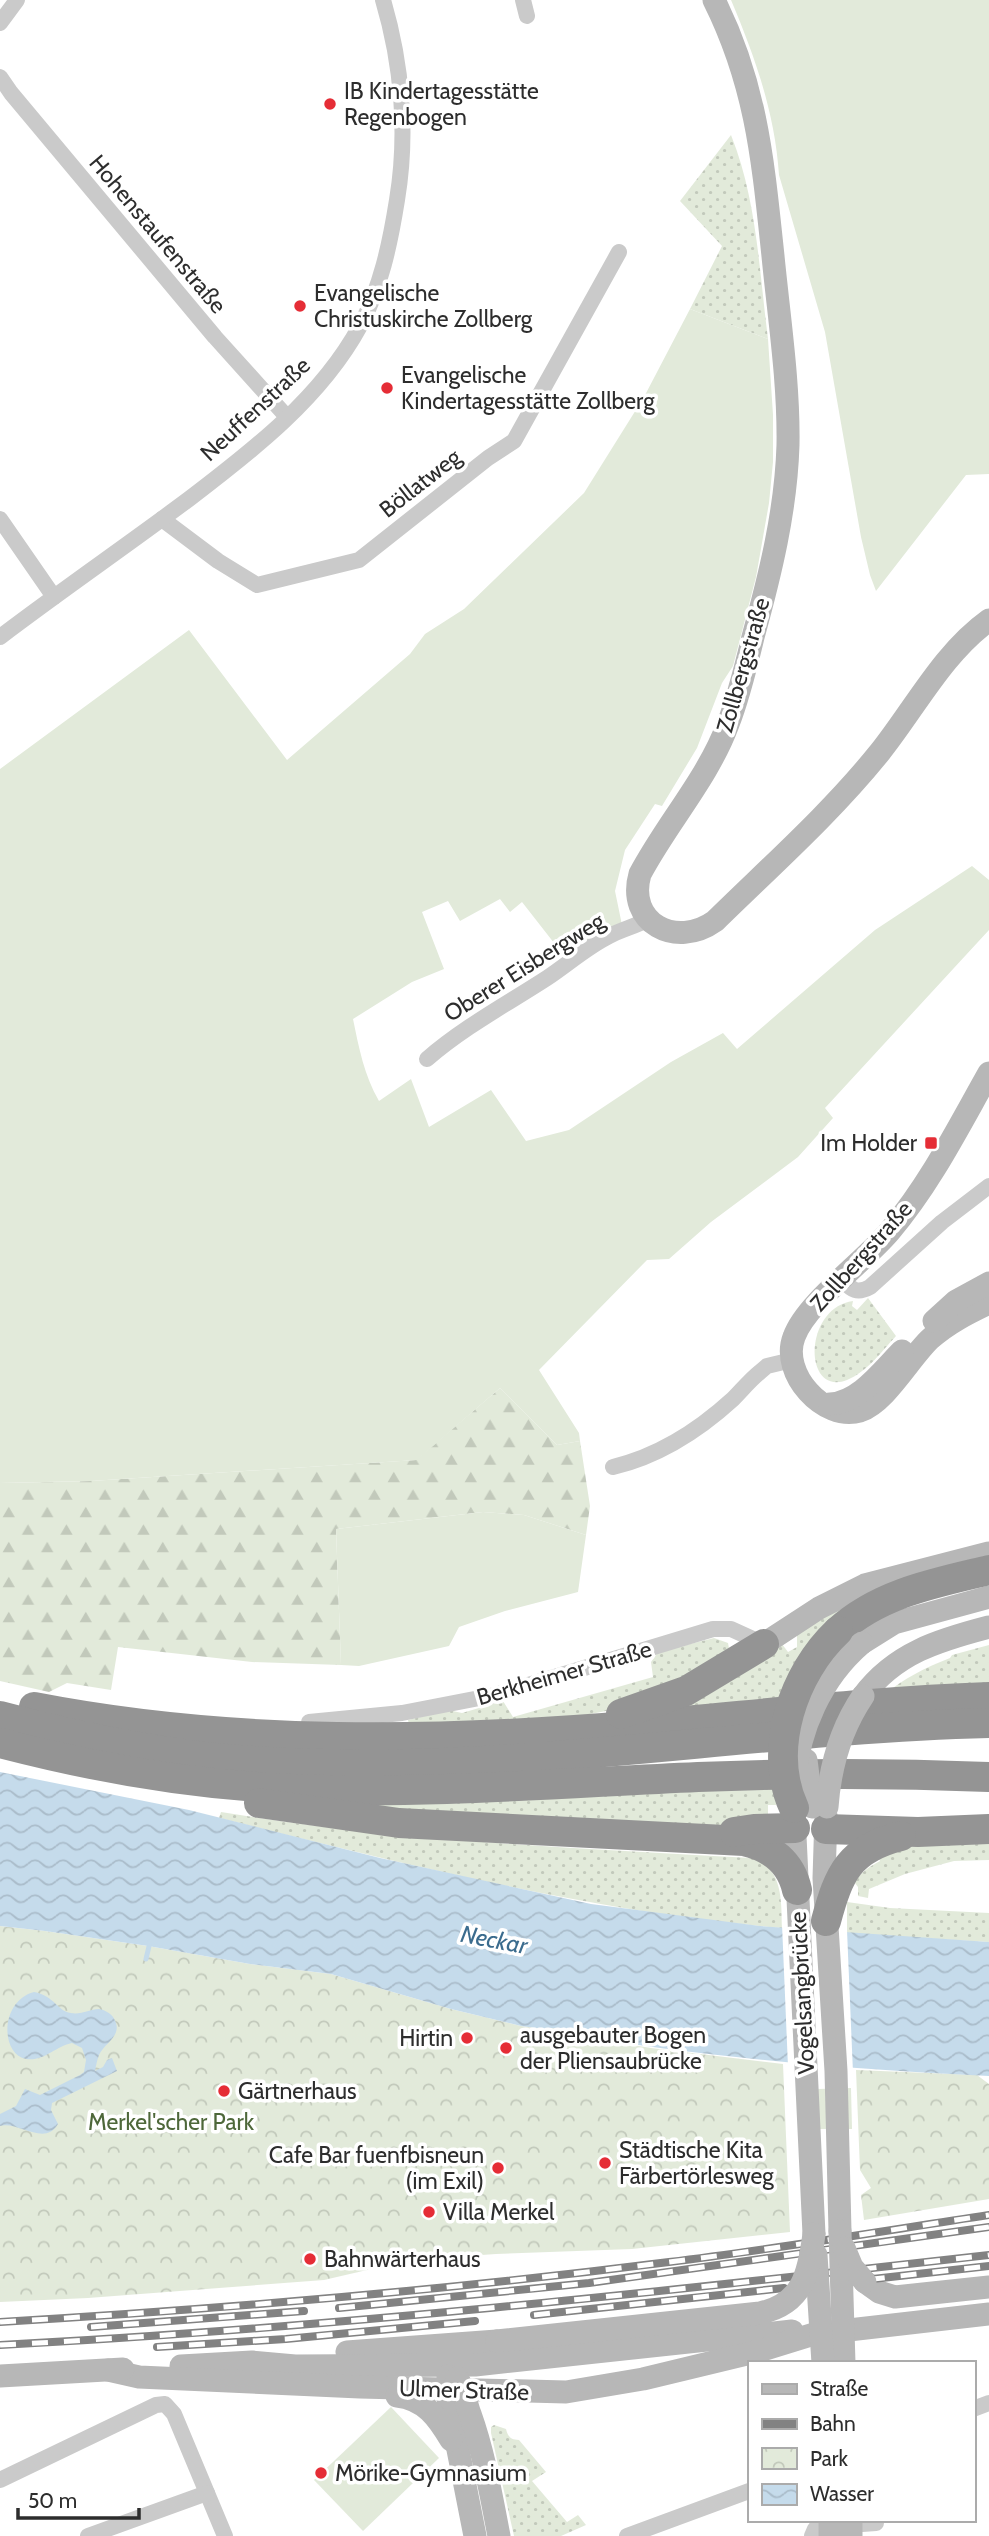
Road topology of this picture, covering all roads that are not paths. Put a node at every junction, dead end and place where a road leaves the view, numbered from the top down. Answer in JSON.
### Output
{"nodes":[{"id":1,"x":17,"y":0,"type":"edge"},
{"id":2,"x":383,"y":0,"type":"edge"},
{"id":3,"x":523,"y":0,"type":"edge"},
{"id":4,"x":714,"y":0,"type":"edge"},
{"id":5,"x":527,"y":16,"type":"dead end"},
{"id":6,"x":0,"y":23,"type":"edge"},
{"id":7,"x":0,"y":77,"type":"edge"},
{"id":8,"x":6,"y":98,"type":"edge"},
{"id":9,"x":619,"y":251,"type":"dead end"},
{"id":10,"x":287,"y":417,"type":"junction"},
{"id":11,"x":0,"y":519,"type":"edge"},
{"id":12,"x":162,"y":519,"type":"junction"},
{"id":13,"x":54,"y":597,"type":"junction"},
{"id":14,"x":989,"y":620,"type":"edge"},
{"id":15,"x":0,"y":637,"type":"edge"},
{"id":16,"x":649,"y":919,"type":"junction"},
{"id":17,"x":427,"y":1059,"type":"dead end"},
{"id":18,"x":989,"y":1073,"type":"edge"},
{"id":19,"x":989,"y":1186,"type":"edge"},
{"id":20,"x":842,"y":1280,"type":"junction"},
{"id":21,"x":989,"y":1283,"type":"edge"},
{"id":22,"x":989,"y":1303,"type":"edge"},
{"id":23,"x":792,"y":1360,"type":"junction"},
{"id":24,"x":821,"y":1402,"type":"junction"},
{"id":25,"x":614,"y":1467,"type":"dead end"},
{"id":26,"x":989,"y":1553,"type":"edge"},
{"id":27,"x":989,"y":1570,"type":"edge"},
{"id":28,"x":989,"y":1597,"type":"edge"},
{"id":29,"x":989,"y":1627,"type":"edge"},
{"id":30,"x":850,"y":1637,"type":"junction"},
{"id":31,"x":764,"y":1644,"type":"junction"},
{"id":32,"x":989,"y":1698,"type":"edge"},
{"id":33,"x":0,"y":1700,"type":"edge"},
{"id":34,"x":115,"y":1706,"type":"dead end"},
{"id":35,"x":0,"y":1716,"type":"edge"},
{"id":36,"x":989,"y":1723,"type":"edge"},
{"id":37,"x":568,"y":1730,"type":"junction"},
{"id":38,"x":0,"y":1743,"type":"edge"},
{"id":39,"x":109,"y":1769,"type":"junction"},
{"id":40,"x":989,"y":1777,"type":"edge"},
{"id":41,"x":811,"y":1816,"type":"junction"},
{"id":42,"x":989,"y":1829,"type":"edge"},
{"id":43,"x":918,"y":1832,"type":"junction"},
{"id":44,"x":706,"y":1837,"type":"junction"},
{"id":45,"x":810,"y":1879,"type":"junction"},
{"id":46,"x":826,"y":1921,"type":"joint"},
{"id":47,"x":840,"y":2231,"type":"junction"},
{"id":48,"x":814,"y":2234,"type":"junction"},
{"id":49,"x":989,"y":2287,"type":"edge"},
{"id":50,"x":989,"y":2314,"type":"edge"},
{"id":51,"x":814,"y":2334,"type":"junction"},
{"id":52,"x":822,"y":2361,"type":"edge"},
{"id":53,"x":844,"y":2361,"type":"edge"},
{"id":54,"x":253,"y":2362,"type":"junction"},
{"id":55,"x":450,"y":2367,"type":"junction"},
{"id":56,"x":108,"y":2370,"type":"junction"},
{"id":57,"x":0,"y":2376,"type":"edge"},
{"id":58,"x":360,"y":2387,"type":"junction"},
{"id":59,"x":455,"y":2390,"type":"junction"},
{"id":60,"x":544,"y":2393,"type":"junction"},
{"id":61,"x":478,"y":2436,"type":"junction"},
{"id":62,"x":459,"y":2457,"type":"junction"},
{"id":63,"x":0,"y":2480,"type":"edge"},
{"id":64,"x":748,"y":2491,"type":"edge"},
{"id":65,"x":207,"y":2493,"type":"junction"},
{"id":66,"x":876,"y":2526,"type":"edge"},
{"id":67,"x":88,"y":2536,"type":"edge"},
{"id":68,"x":225,"y":2536,"type":"edge"},
{"id":69,"x":475,"y":2536,"type":"edge"},
{"id":70,"x":499,"y":2536,"type":"edge"},
{"id":71,"x":627,"y":2536,"type":"edge"},
{"id":72,"x":812,"y":2536,"type":"edge"}],
"edges":[{"from":1,"to":6,"type":"street"},
{"from":2,"to":10,"type":"street","name":"Neuffenstraße"},
{"from":3,"to":5,"type":"street"},
{"from":4,"to":16,"type":"main road","name":"Zollbergstraße"},
{"from":7,"to":8,"type":"street","name":"Hohenstaufenstraße"},
{"from":8,"to":10,"type":"street","name":"Hohenstaufenstraße"},
{"from":9,"to":12,"type":"street","name":"Böllatweg"},
{"from":10,"to":12,"type":"street","name":"Neuffenstraße"},
{"from":11,"to":13,"type":"street"},
{"from":12,"to":13,"type":"street","name":"Neuffenstraße"},
{"from":13,"to":15,"type":"street","name":"Neuffenstraße"},
{"from":14,"to":16,"type":"main road"},
{"from":16,"to":17,"type":"street","name":"Oberer Eisbergweg"},
{"from":18,"to":20,"type":"main road","name":"Zollbergstraße"},
{"from":19,"to":20,"type":"street"},
{"from":20,"to":23,"type":"main road","name":"Zollbergstraße"},
{"from":21,"to":24,"type":"main road"},
{"from":22,"to":24,"type":"main road"},
{"from":23,"to":24,"type":"main road"},
{"from":23,"to":25,"type":"street"},
{"from":26,"to":31,"type":"main road"},
{"from":27,"to":30,"type":"highway"},
{"from":28,"to":30,"type":"main road","name":"Vogelsangbrücke"},
{"from":29,"to":41,"type":"main road","name":"Vogelsangbrücke","bridge":true},
{"from":30,"to":41,"type":"main road","name":"Vogelsangbrücke","bridge":true},
{"from":30,"to":41,"type":"highway","bridge":true},
{"from":31,"to":34,"type":"street","name":"Berkheimer Straße"},
{"from":31,"to":37,"type":"highway"},
{"from":32,"to":37,"type":"highway"},
{"from":33,"to":37,"type":"highway"},
{"from":35,"to":36,"type":"highway"},
{"from":38,"to":39,"type":"highway"},
{"from":39,"to":40,"type":"highway"},
{"from":39,"to":44,"type":"highway"},
{"from":41,"to":43,"type":"highway"},
{"from":41,"to":44,"type":"highway"},
{"from":41,"to":45,"type":"main road","name":"Vogelsangbrücke"},
{"from":41,"to":45,"type":"main road","name":"Vogelsangbrücke"},
{"from":42,"to":43,"type":"highway"},
{"from":43,"to":45,"type":"highway"},
{"from":44,"to":45,"type":"highway"},
{"from":45,"to":46,"type":"highway"},
{"from":45,"to":48,"type":"main road","name":"Vogelsangbrücke"},
{"from":46,"to":47,"type":"main road","name":"Vogelsangbrücke"},
{"from":47,"to":49,"type":"main road","bridge":true},
{"from":47,"to":53,"type":"main road","name":"Vogelsangbrücke","bridge":true},
{"from":48,"to":52,"type":"main road","name":"Vogelsangbrücke","bridge":true},
{"from":48,"to":54,"type":"main road","bridge":true},
{"from":50,"to":51,"type":"main road","name":"Ulmer Straße"},
{"from":51,"to":55,"type":"main road","name":"Ulmer Straße"},
{"from":51,"to":60,"type":"main road","name":"Ulmer Straße"},
{"from":54,"to":55,"type":"main road","name":"Ulmer Straße"},
{"from":54,"to":56,"type":"main road","name":"Ulmer Straße"},
{"from":55,"to":59,"type":"main road"},
{"from":56,"to":57,"type":"main road","name":"Ulmer Straße"},
{"from":56,"to":58,"type":"main road","name":"Ulmer Straße"},
{"from":58,"to":59,"type":"main road","name":"Ulmer Straße"},
{"from":58,"to":62,"type":"main road"},
{"from":59,"to":60,"type":"main road","name":"Ulmer Straße"},
{"from":59,"to":61,"type":"main road"},
{"from":59,"to":62,"type":"main road"},
{"from":60,"to":61,"type":"main road"},
{"from":61,"to":70,"type":"main road"},
{"from":62,"to":69,"type":"main road"},
{"from":63,"to":65,"type":"street"},
{"from":64,"to":71,"type":"street"},
{"from":65,"to":67,"type":"street"},
{"from":65,"to":68,"type":"street"},
{"from":66,"to":72,"type":"street"}]}
